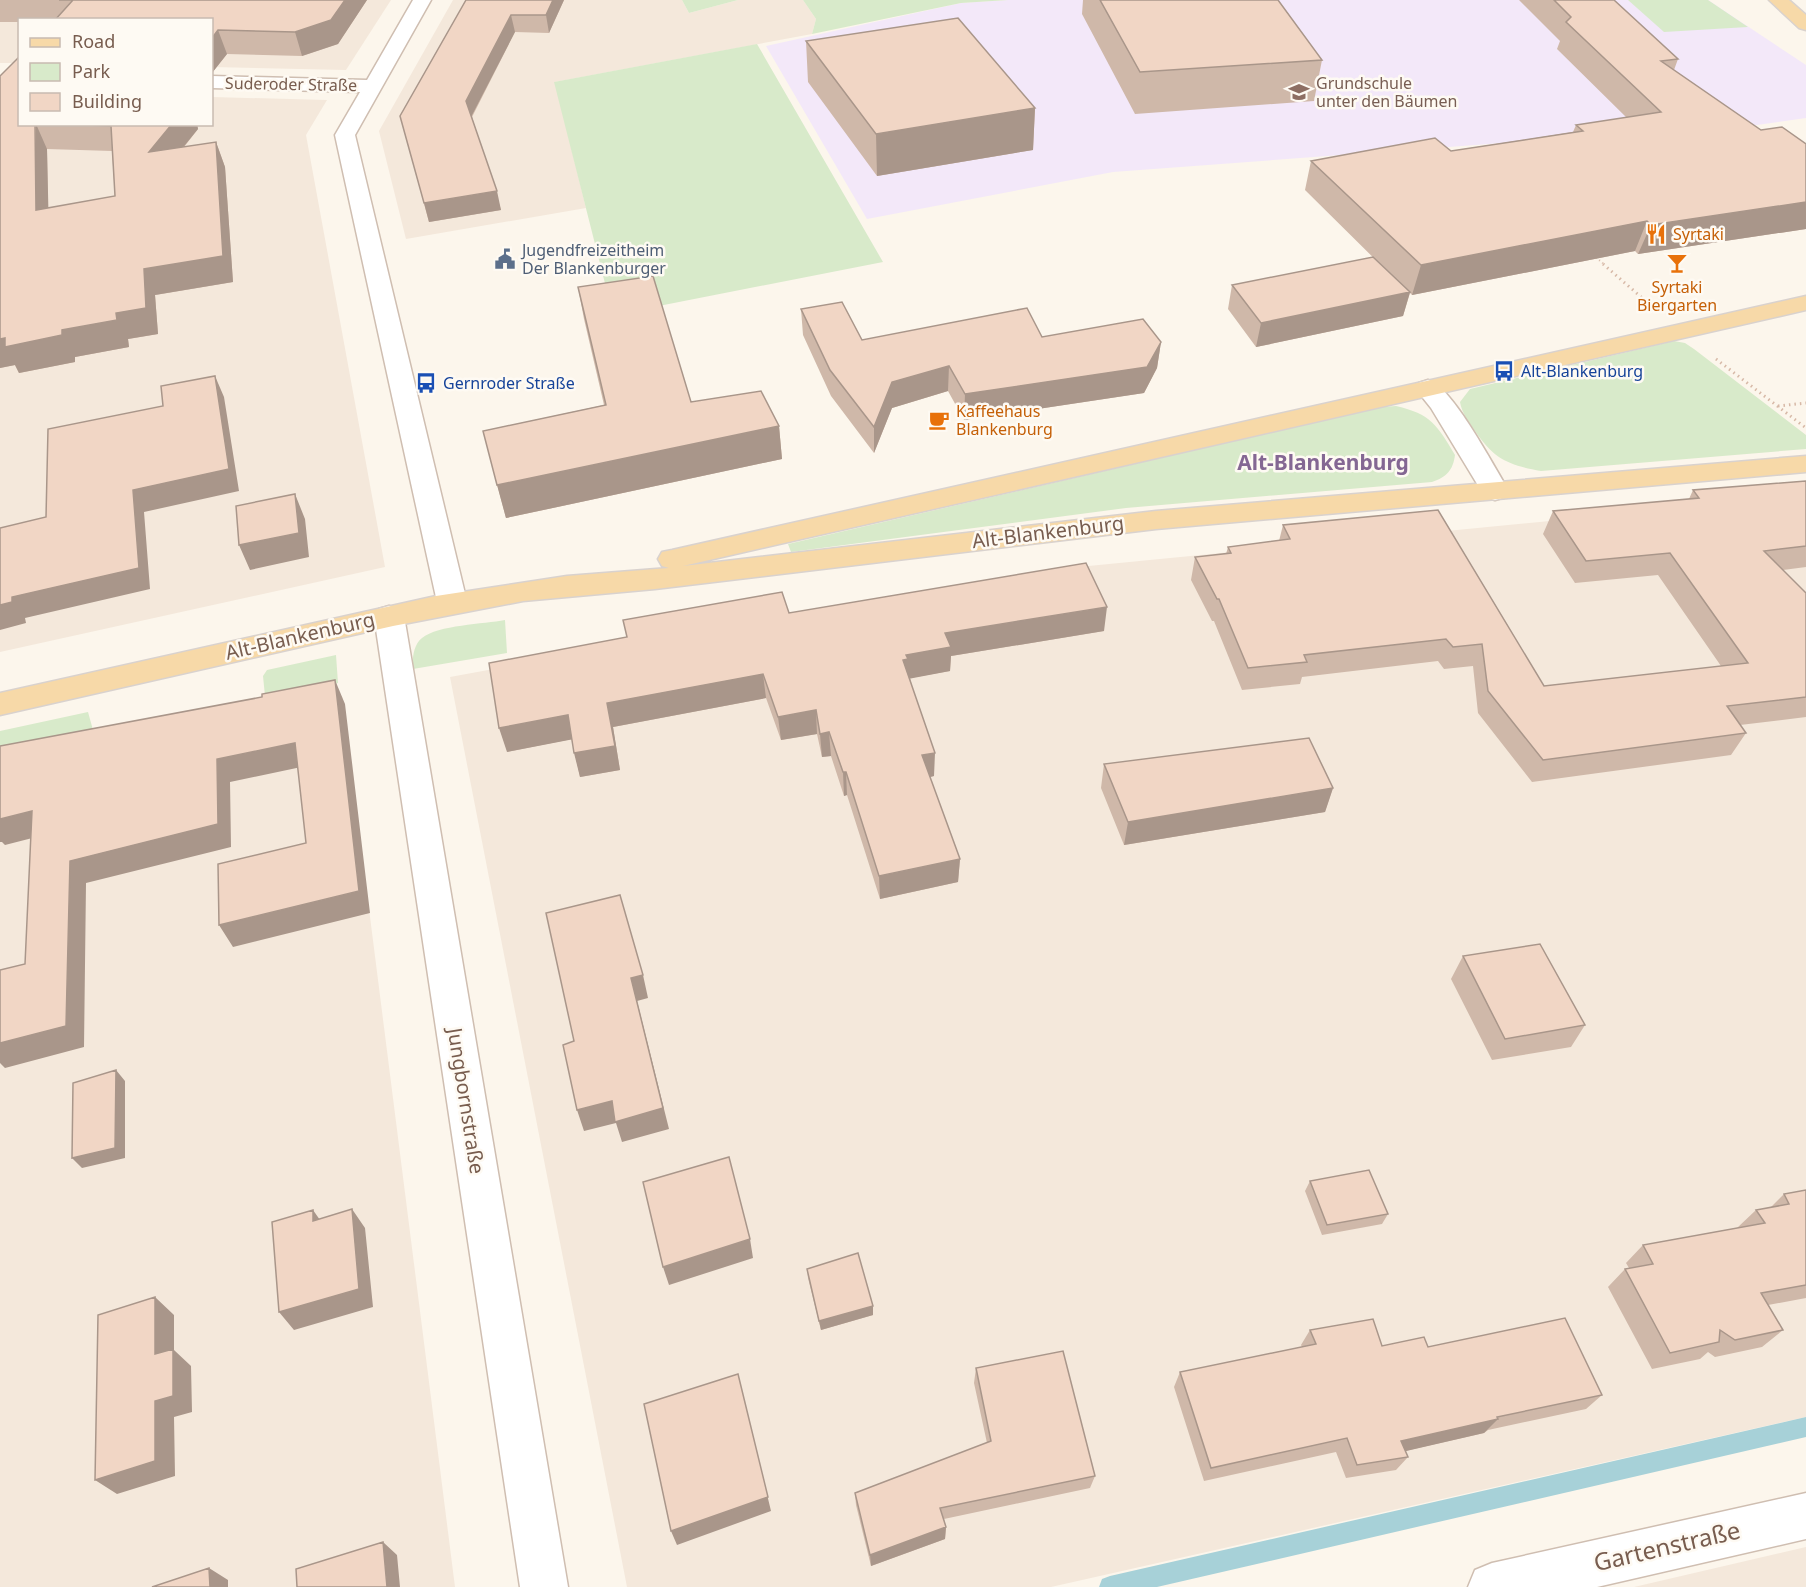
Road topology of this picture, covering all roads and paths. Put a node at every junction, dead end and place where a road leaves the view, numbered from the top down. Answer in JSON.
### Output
{"nodes":[{"id":1,"x":422,"y":0,"type":"edge"},
{"id":2,"x":1778,"y":0,"type":"edge"},
{"id":3,"x":1806,"y":24,"type":"edge"},
{"id":4,"x":213,"y":82,"type":"edge"},
{"id":5,"x":371,"y":86,"type":"junction"},
{"id":6,"x":1593,"y":255,"type":"edge"},
{"id":7,"x":1806,"y":303,"type":"edge"},
{"id":8,"x":1652,"y":306,"type":"dead end"},
{"id":9,"x":1707,"y":352,"type":"dead end"},
{"id":10,"x":1428,"y":388,"type":"junction"},
{"id":11,"x":1806,"y":403,"type":"edge"},
{"id":12,"x":1777,"y":406,"type":"junction"},
{"id":13,"x":1806,"y":428,"type":"edge"},
{"id":14,"x":1806,"y":465,"type":"edge"},
{"id":15,"x":1495,"y":490,"type":"junction"},
{"id":16,"x":602,"y":581,"type":"junction"},
{"id":17,"x":452,"y":603,"type":"junction"},
{"id":18,"x":389,"y":616,"type":"junction"},
{"id":19,"x":0,"y":704,"type":"edge"},
{"id":20,"x":1806,"y":1516,"type":"edge"},
{"id":21,"x":544,"y":1587,"type":"edge"},
{"id":22,"x":1492,"y":1587,"type":"edge"}],
"edges":[{"from":1,"to":5,"type":"street"},
{"from":2,"to":3,"type":"main road"},
{"from":4,"to":5,"type":"street","name":"Suderoder Straße"},
{"from":5,"to":17,"type":"street"},
{"from":6,"to":8,"type":"path"},
{"from":7,"to":10,"type":"main road","name":"Alt-Blankenburg"},
{"from":9,"to":12,"type":"path"},
{"from":10,"to":15,"type":"street"},
{"from":10,"to":16,"type":"main road","name":"Alt-Blankenburg"},
{"from":11,"to":12,"type":"path"},
{"from":12,"to":13,"type":"path"},
{"from":14,"to":15,"type":"main road","name":"Alt-Blankenburg"},
{"from":15,"to":16,"type":"main road","name":"Alt-Blankenburg"},
{"from":16,"to":17,"type":"main road","name":"Alt-Blankenburg"},
{"from":17,"to":18,"type":"main road","name":"Alt-Blankenburg"},
{"from":18,"to":19,"type":"main road","name":"Alt-Blankenburg"},
{"from":18,"to":21,"type":"street","name":"Jungbornstraße"},
{"from":20,"to":22,"type":"street","name":"Gartenstraße"}]}
